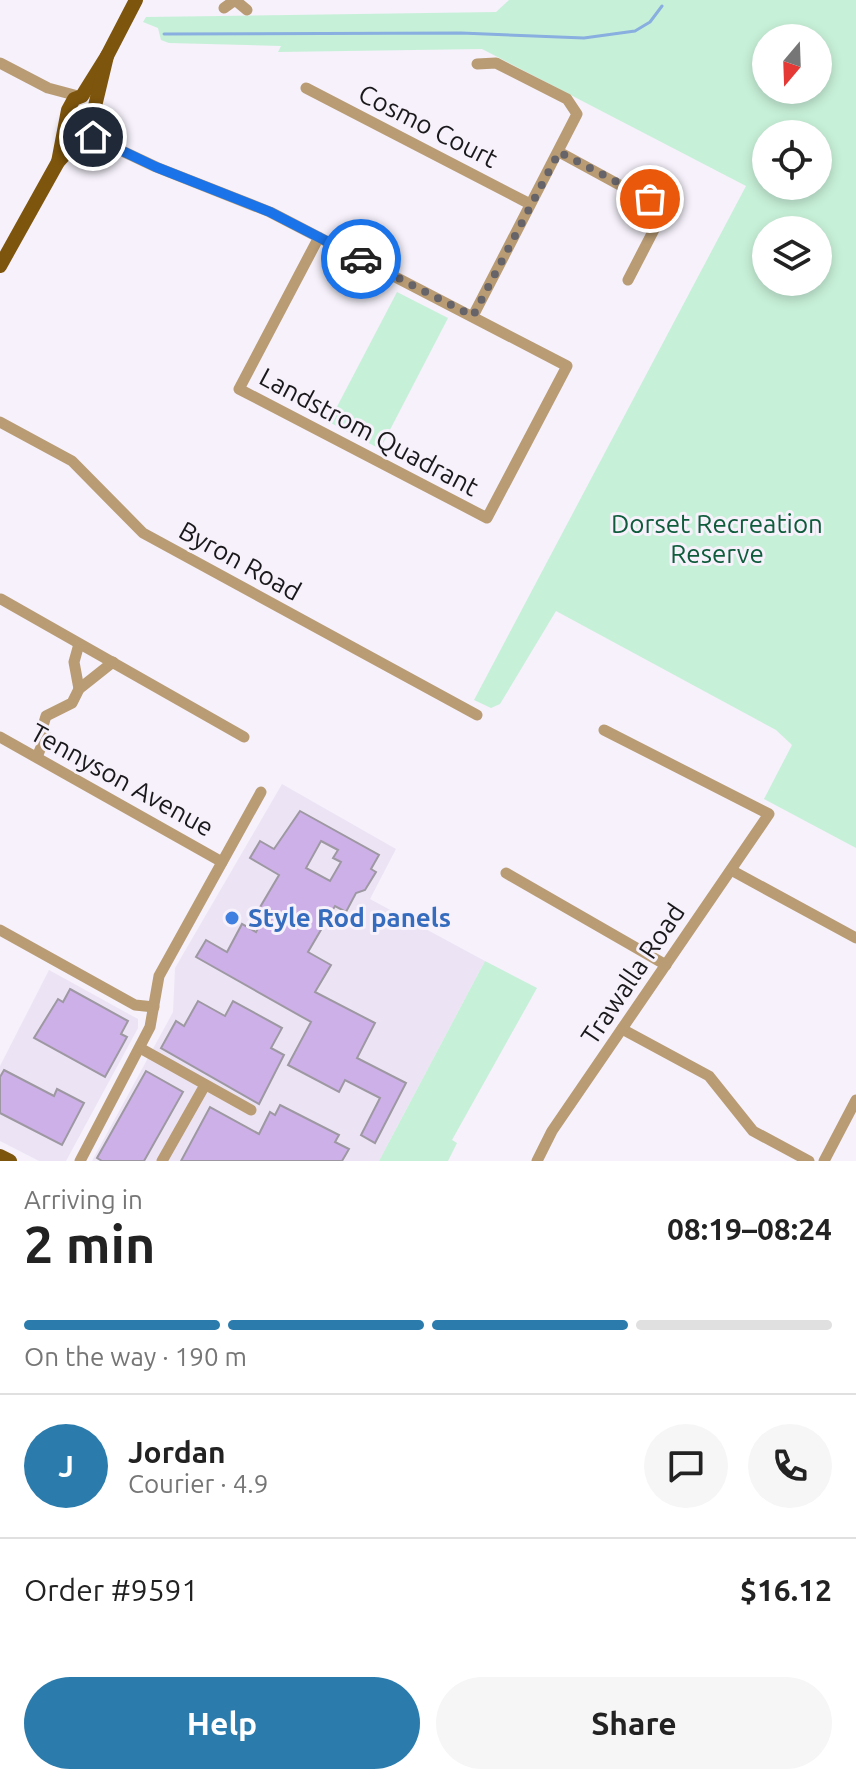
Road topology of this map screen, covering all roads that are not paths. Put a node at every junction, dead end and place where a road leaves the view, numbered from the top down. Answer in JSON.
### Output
{"nodes":[{"id":1,"x":136,"y":0,"type":"edge"},
{"id":2,"x":224,"y":8,"type":"dead end"},
{"id":3,"x":247,"y":10,"type":"dead end"},
{"id":4,"x":0,"y":63,"type":"edge"},
{"id":5,"x":477,"y":64,"type":"dead end"},
{"id":6,"x":48,"y":88,"type":"junction"},
{"id":7,"x":306,"y":88,"type":"dead end"},
{"id":8,"x":84,"y":99,"type":"junction"},
{"id":9,"x":67,"y":115,"type":"junction"},
{"id":10,"x":86,"y":130,"type":"junction"},
{"id":11,"x":559,"y":152,"type":"junction"},
{"id":12,"x":58,"y":162,"type":"junction"},
{"id":13,"x":530,"y":204,"type":"junction"},
{"id":14,"x":319,"y":237,"type":"junction"},
{"id":15,"x":0,"y":266,"type":"edge"},
{"id":16,"x":628,"y":280,"type":"dead end"},
{"id":17,"x":473,"y":316,"type":"junction"},
{"id":18,"x":0,"y":422,"type":"edge"},
{"id":19,"x":1,"y":599,"type":"edge"},
{"id":20,"x":79,"y":644,"type":"junction"},
{"id":21,"x":113,"y":662,"type":"junction"},
{"id":22,"x":79,"y":689,"type":"junction"},
{"id":23,"x":477,"y":715,"type":"dead end"},
{"id":24,"x":604,"y":730,"type":"dead end"},
{"id":25,"x":0,"y":737,"type":"edge"},
{"id":26,"x":244,"y":737,"type":"dead end"},
{"id":27,"x":37,"y":757,"type":"junction"},
{"id":28,"x":261,"y":792,"type":"dead end"},
{"id":29,"x":222,"y":862,"type":"junction"},
{"id":30,"x":731,"y":870,"type":"junction"},
{"id":31,"x":506,"y":873,"type":"dead end"},
{"id":32,"x":0,"y":930,"type":"edge"},
{"id":33,"x":856,"y":938,"type":"edge"},
{"id":34,"x":666,"y":965,"type":"junction"},
{"id":35,"x":154,"y":1007,"type":"junction"},
{"id":36,"x":622,"y":1029,"type":"junction"},
{"id":37,"x":140,"y":1048,"type":"junction"},
{"id":38,"x":205,"y":1085,"type":"junction"},
{"id":39,"x":856,"y":1100,"type":"edge"},
{"id":40,"x":251,"y":1110,"type":"dead end"},
{"id":41,"x":0,"y":1156,"type":"edge"},
{"id":42,"x":10,"y":1161,"type":"edge"},
{"id":43,"x":80,"y":1161,"type":"edge"},
{"id":44,"x":162,"y":1161,"type":"edge"},
{"id":45,"x":537,"y":1161,"type":"edge"},
{"id":46,"x":809,"y":1161,"type":"edge"},
{"id":47,"x":824,"y":1161,"type":"edge"}],
"edges":[{"from":1,"to":8,"type":"main road"},
{"from":2,"to":3,"type":"street"},
{"from":4,"to":6,"type":"street"},
{"from":5,"to":11,"type":"street"},
{"from":6,"to":8,"type":"street"},
{"from":6,"to":9,"type":"street"},
{"from":7,"to":13,"type":"street","name":"Cosmo Court"},
{"from":8,"to":9,"type":"main road"},
{"from":8,"to":10,"type":"main road"},
{"from":9,"to":10,"type":"main road"},
{"from":9,"to":12,"type":"main road"},
{"from":10,"to":12,"type":"main road"},
{"from":10,"to":14,"type":"street","name":"Landstrom Quadrant"},
{"from":11,"to":13,"type":"street"},
{"from":11,"to":16,"type":"street"},
{"from":12,"to":15,"type":"main road"},
{"from":13,"to":17,"type":"street"},
{"from":14,"to":17,"type":"street","name":"Landstrom Quadrant"},
{"from":14,"to":17,"type":"street","name":"Landstrom Quadrant"},
{"from":18,"to":23,"type":"street","name":"Byron Road"},
{"from":19,"to":20,"type":"street"},
{"from":20,"to":21,"type":"street"},
{"from":20,"to":22,"type":"street"},
{"from":21,"to":22,"type":"street"},
{"from":21,"to":26,"type":"street"},
{"from":22,"to":27,"type":"street"},
{"from":24,"to":30,"type":"street","name":"Trawalla Road"},
{"from":25,"to":27,"type":"street","name":"Tennyson Avenue"},
{"from":27,"to":29,"type":"street","name":"Tennyson Avenue"},
{"from":28,"to":29,"type":"street"},
{"from":29,"to":35,"type":"street"},
{"from":30,"to":33,"type":"street"},
{"from":30,"to":34,"type":"street","name":"Trawalla Road"},
{"from":31,"to":34,"type":"street"},
{"from":32,"to":35,"type":"street"},
{"from":34,"to":36,"type":"street","name":"Trawalla Road"},
{"from":35,"to":37,"type":"street"},
{"from":36,"to":45,"type":"street","name":"Trawalla Road"},
{"from":36,"to":46,"type":"street"},
{"from":37,"to":38,"type":"street"},
{"from":37,"to":43,"type":"street"},
{"from":38,"to":40,"type":"street"},
{"from":38,"to":44,"type":"street"},
{"from":39,"to":47,"type":"street"},
{"from":41,"to":42,"type":"main road"}]}
